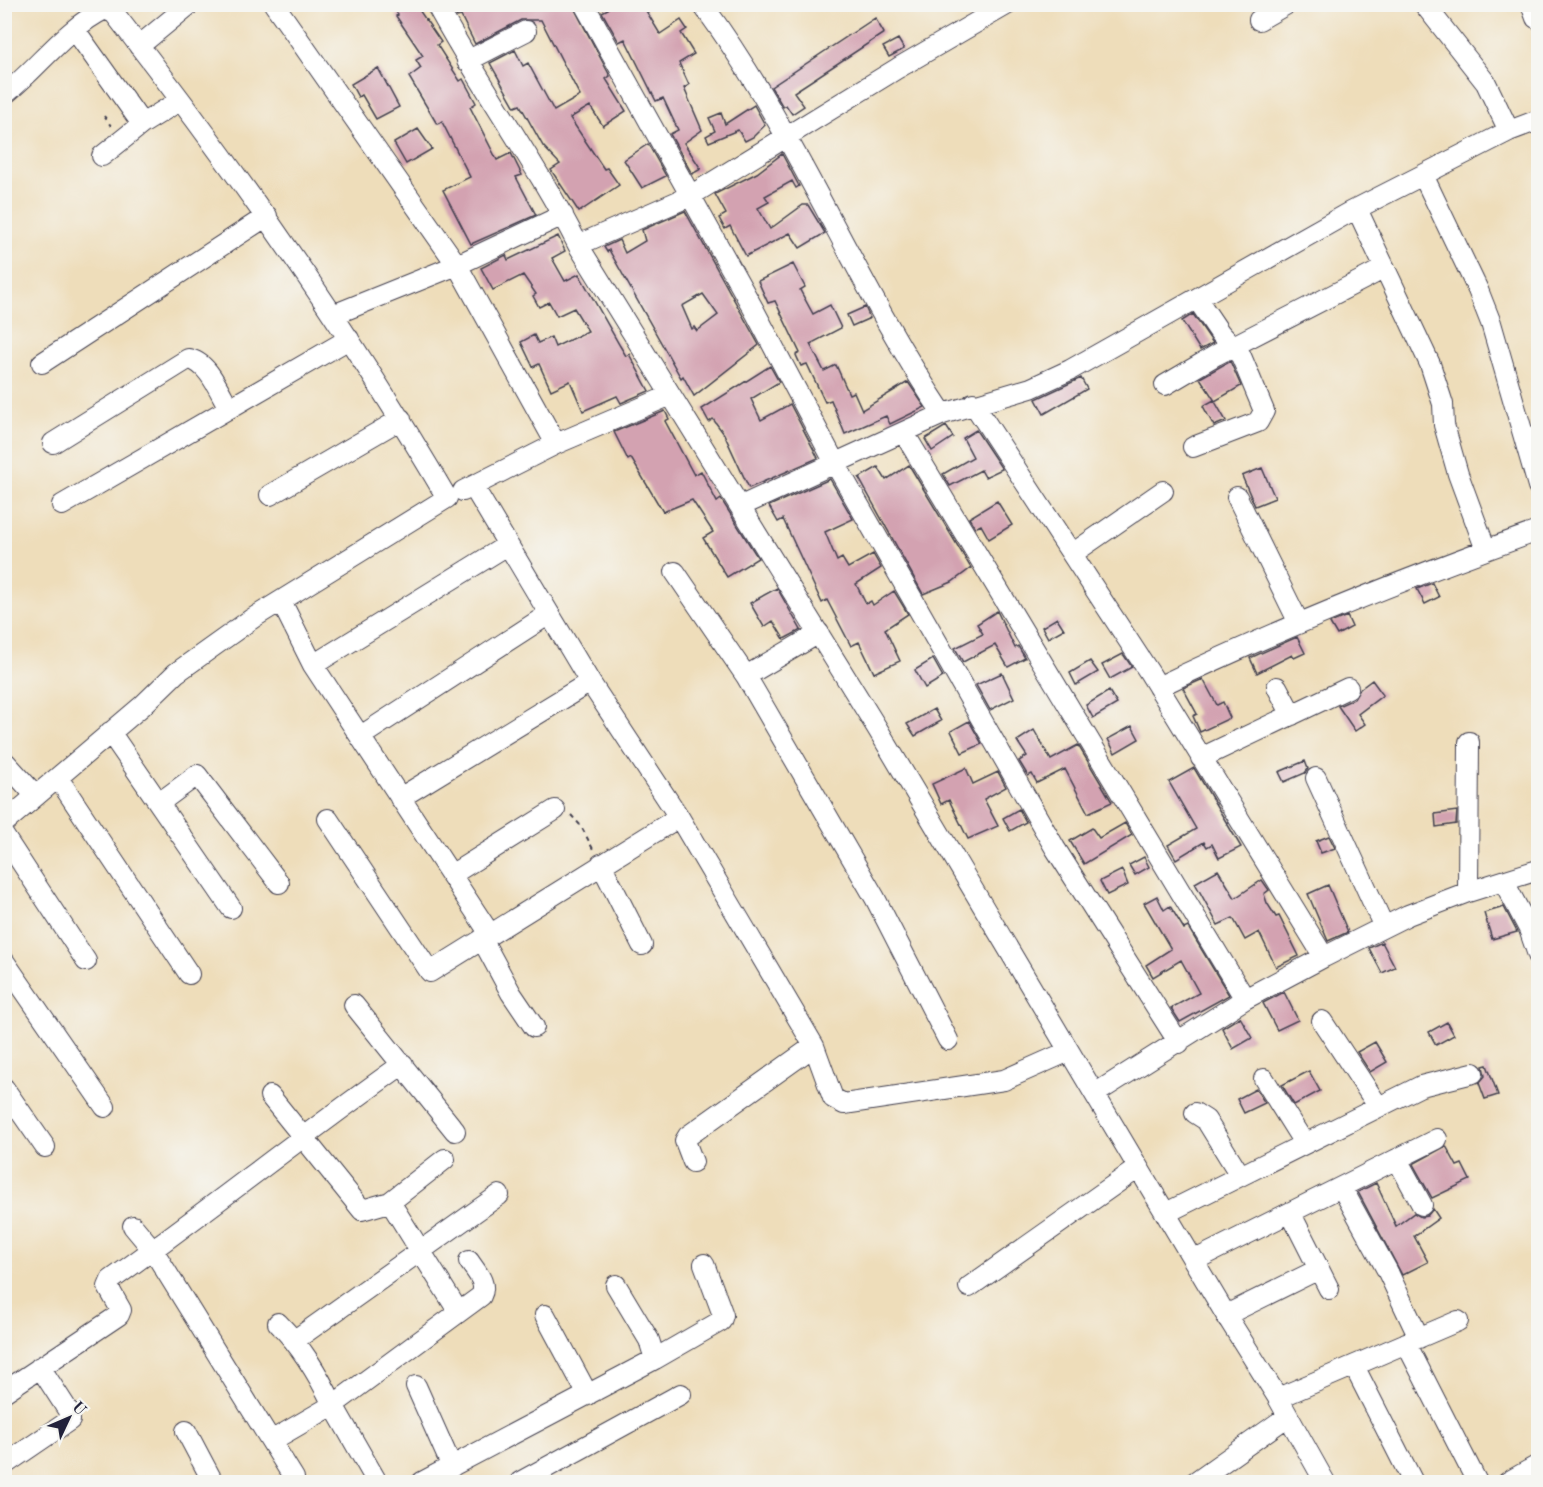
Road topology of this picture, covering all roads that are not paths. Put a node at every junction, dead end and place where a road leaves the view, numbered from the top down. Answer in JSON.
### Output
{"nodes":[{"id":1,"x":190,"y":4,"type":"edge"},
{"id":2,"x":274,"y":4,"type":"edge"},
{"id":3,"x":436,"y":4,"type":"edge"},
{"id":4,"x":584,"y":4,"type":"edge"},
{"id":5,"x":702,"y":4,"type":"edge"},
{"id":6,"x":1008,"y":4,"type":"edge"},
{"id":7,"x":1287,"y":4,"type":"edge"},
{"id":8,"x":1424,"y":4,"type":"edge"},
{"id":9,"x":1260,"y":20,"type":"dead end"},
{"id":10,"x":526,"y":31,"type":"dead end"},
{"id":11,"x":63,"y":40,"type":"junction"},
{"id":12,"x":140,"y":46,"type":"junction"},
{"id":13,"x":467,"y":61,"type":"junction"},
{"id":14,"x":4,"y":95,"type":"edge"},
{"id":15,"x":179,"y":101,"type":"junction"},
{"id":16,"x":1539,"y":120,"type":"edge"},
{"id":17,"x":142,"y":124,"type":"junction"},
{"id":18,"x":1509,"y":131,"type":"junction"},
{"id":19,"x":789,"y":137,"type":"junction"},
{"id":20,"x":102,"y":156,"type":"dead end"},
{"id":21,"x":1424,"y":175,"type":"junction"},
{"id":22,"x":690,"y":196,"type":"junction"},
{"id":23,"x":1357,"y":209,"type":"junction"},
{"id":24,"x":563,"y":215,"type":"junction"},
{"id":25,"x":267,"y":216,"type":"junction"},
{"id":26,"x":578,"y":245,"type":"junction"},
{"id":27,"x":457,"y":265,"type":"junction"},
{"id":28,"x":1385,"y":268,"type":"junction"},
{"id":29,"x":1197,"y":299,"type":"junction"},
{"id":30,"x":333,"y":315,"type":"junction"},
{"id":31,"x":349,"y":339,"type":"junction"},
{"id":32,"x":1233,"y":348,"type":"junction"},
{"id":33,"x":42,"y":363,"type":"dead end"},
{"id":34,"x":1165,"y":386,"type":"dead end"},
{"id":35,"x":671,"y":396,"type":"junction"},
{"id":36,"x":973,"y":403,"type":"junction"},
{"id":37,"x":230,"y":408,"type":"junction"},
{"id":38,"x":943,"y":414,"type":"junction"},
{"id":39,"x":401,"y":419,"type":"junction"},
{"id":40,"x":904,"y":433,"type":"junction"},
{"id":41,"x":53,"y":442,"type":"dead end"},
{"id":42,"x":556,"y":444,"type":"junction"},
{"id":43,"x":1193,"y":447,"type":"dead end"},
{"id":44,"x":836,"y":465,"type":"junction"},
{"id":45,"x":473,"y":486,"type":"junction"},
{"id":46,"x":1539,"y":486,"type":"edge"},
{"id":47,"x":1162,"y":491,"type":"dead end"},
{"id":48,"x":270,"y":495,"type":"dead end"},
{"id":49,"x":1237,"y":497,"type":"dead end"},
{"id":50,"x":447,"y":498,"type":"junction"},
{"id":51,"x":62,"y":505,"type":"dead end"},
{"id":52,"x":741,"y":506,"type":"junction"},
{"id":53,"x":1539,"y":531,"type":"edge"},
{"id":54,"x":506,"y":546,"type":"junction"},
{"id":55,"x":1486,"y":550,"type":"junction"},
{"id":56,"x":1071,"y":554,"type":"junction"},
{"id":57,"x":675,"y":572,"type":"dead end"},
{"id":58,"x":281,"y":601,"type":"junction"},
{"id":59,"x":549,"y":614,"type":"junction"},
{"id":60,"x":1299,"y":623,"type":"junction"},
{"id":61,"x":819,"y":633,"type":"junction"},
{"id":62,"x":314,"y":665,"type":"junction"},
{"id":63,"x":746,"y":676,"type":"junction"},
{"id":64,"x":590,"y":682,"type":"junction"},
{"id":65,"x":1158,"y":687,"type":"junction"},
{"id":66,"x":1277,"y":687,"type":"dead end"},
{"id":67,"x":1348,"y":688,"type":"dead end"},
{"id":68,"x":1292,"y":715,"type":"junction"},
{"id":69,"x":110,"y":732,"type":"junction"},
{"id":70,"x":361,"y":736,"type":"junction"},
{"id":71,"x":1468,"y":742,"type":"dead end"},
{"id":72,"x":1201,"y":758,"type":"junction"},
{"id":73,"x":6,"y":763,"type":"dead end"},
{"id":74,"x":1316,"y":777,"type":"dead end"},
{"id":75,"x":58,"y":778,"type":"junction"},
{"id":76,"x":36,"y":796,"type":"junction"},
{"id":77,"x":400,"y":798,"type":"junction"},
{"id":78,"x":159,"y":803,"type":"junction"},
{"id":79,"x":555,"y":810,"type":"road end"},
{"id":80,"x":679,"y":817,"type":"junction"},
{"id":81,"x":328,"y":819,"type":"dead end"},
{"id":82,"x":4,"y":823,"type":"edge"},
{"id":83,"x":4,"y":836,"type":"edge"},
{"id":84,"x":601,"y":864,"type":"junction"},
{"id":85,"x":1539,"y":870,"type":"edge"},
{"id":86,"x":451,"y":875,"type":"junction"},
{"id":87,"x":1504,"y":882,"type":"junction"},
{"id":88,"x":279,"y":883,"type":"dead end"},
{"id":89,"x":1468,"y":892,"type":"junction"},
{"id":90,"x":231,"y":908,"type":"dead end"},
{"id":91,"x":1384,"y":927,"type":"junction"},
{"id":92,"x":486,"y":936,"type":"junction"},
{"id":93,"x":642,"y":945,"type":"dead end"},
{"id":94,"x":1539,"y":955,"type":"edge"},
{"id":95,"x":1324,"y":957,"type":"junction"},
{"id":96,"x":4,"y":961,"type":"edge"},
{"id":97,"x":86,"y":961,"type":"dead end"},
{"id":98,"x":189,"y":974,"type":"dead end"},
{"id":99,"x":1245,"y":999,"type":"junction"},
{"id":100,"x":354,"y":1005,"type":"dead end"},
{"id":101,"x":1322,"y":1022,"type":"dead end"},
{"id":102,"x":534,"y":1027,"type":"dead end"},
{"id":103,"x":948,"y":1040,"type":"dead end"},
{"id":104,"x":1179,"y":1043,"type":"junction"},
{"id":105,"x":814,"y":1046,"type":"junction"},
{"id":106,"x":1070,"y":1052,"type":"junction"},
{"id":107,"x":403,"y":1064,"type":"junction"},
{"id":108,"x":1473,"y":1073,"type":"dead end"},
{"id":109,"x":1264,"y":1079,"type":"dead end"},
{"id":110,"x":4,"y":1088,"type":"edge"},
{"id":111,"x":1096,"y":1093,"type":"junction"},
{"id":112,"x":270,"y":1096,"type":"dead end"},
{"id":113,"x":1378,"y":1106,"type":"junction"},
{"id":114,"x":105,"y":1107,"type":"dead end"},
{"id":115,"x":1195,"y":1113,"type":"dead end"},
{"id":116,"x":455,"y":1131,"type":"dead end"},
{"id":117,"x":302,"y":1136,"type":"junction"},
{"id":118,"x":1437,"y":1139,"type":"dead end"},
{"id":119,"x":1304,"y":1143,"type":"junction"},
{"id":120,"x":45,"y":1148,"type":"dead end"},
{"id":121,"x":444,"y":1159,"type":"dead end"},
{"id":122,"x":1397,"y":1160,"type":"junction"},
{"id":123,"x":693,"y":1162,"type":"dead end"},
{"id":124,"x":1138,"y":1168,"type":"junction"},
{"id":125,"x":1240,"y":1175,"type":"junction"},
{"id":126,"x":1342,"y":1188,"type":"junction"},
{"id":127,"x":499,"y":1195,"type":"dead end"},
{"id":128,"x":390,"y":1202,"type":"junction"},
{"id":129,"x":1422,"y":1205,"type":"dead end"},
{"id":130,"x":1166,"y":1213,"type":"junction"},
{"id":131,"x":1291,"y":1214,"type":"junction"},
{"id":132,"x":133,"y":1226,"type":"dead end"},
{"id":133,"x":153,"y":1250,"type":"junction"},
{"id":134,"x":420,"y":1250,"type":"junction"},
{"id":135,"x":1195,"y":1260,"type":"junction"},
{"id":136,"x":469,"y":1261,"type":"dead end"},
{"id":137,"x":704,"y":1264,"type":"dead end"},
{"id":138,"x":1319,"y":1269,"type":"junction"},
{"id":139,"x":616,"y":1285,"type":"dead end"},
{"id":140,"x":969,"y":1287,"type":"dead end"},
{"id":141,"x":1329,"y":1289,"type":"dead end"},
{"id":142,"x":458,"y":1311,"type":"junction"},
{"id":143,"x":545,"y":1315,"type":"dead end"},
{"id":144,"x":1226,"y":1315,"type":"junction"},
{"id":145,"x":1458,"y":1321,"type":"dead end"},
{"id":146,"x":278,"y":1323,"type":"dead end"},
{"id":147,"x":295,"y":1340,"type":"junction"},
{"id":148,"x":1413,"y":1341,"type":"junction"},
{"id":149,"x":655,"y":1359,"type":"junction"},
{"id":150,"x":1354,"y":1366,"type":"junction"},
{"id":151,"x":40,"y":1367,"type":"junction"},
{"id":152,"x":416,"y":1386,"type":"dead end"},
{"id":153,"x":4,"y":1392,"type":"edge"},
{"id":154,"x":681,"y":1394,"type":"dead end"},
{"id":155,"x":588,"y":1395,"type":"junction"},
{"id":156,"x":1278,"y":1398,"type":"junction"},
{"id":157,"x":333,"y":1405,"type":"junction"},
{"id":158,"x":1288,"y":1416,"type":"junction"},
{"id":159,"x":186,"y":1431,"type":"dead end"},
{"id":160,"x":271,"y":1441,"type":"junction"},
{"id":161,"x":4,"y":1465,"type":"edge"},
{"id":162,"x":1539,"y":1465,"type":"edge"},
{"id":163,"x":452,"y":1467,"type":"junction"},
{"id":164,"x":294,"y":1478,"type":"dead end"},
{"id":165,"x":213,"y":1482,"type":"edge"},
{"id":166,"x":376,"y":1482,"type":"edge"},
{"id":167,"x":422,"y":1482,"type":"edge"},
{"id":168,"x":520,"y":1482,"type":"edge"},
{"id":169,"x":1195,"y":1482,"type":"edge"},
{"id":170,"x":1323,"y":1482,"type":"edge"},
{"id":171,"x":1413,"y":1482,"type":"edge"},
{"id":172,"x":1477,"y":1482,"type":"edge"},
{"id":173,"x":1508,"y":1482,"type":"edge"}],
"edges":[{"from":1,"to":12,"type":"street"},
{"from":2,"to":27,"type":"street"},
{"from":3,"to":13,"type":"street"},
{"from":4,"to":22,"type":"street"},
{"from":5,"to":19,"type":"street"},
{"from":6,"to":19,"type":"street"},
{"from":7,"to":9,"type":"street"},
{"from":8,"to":18,"type":"street"},
{"from":10,"to":13,"type":"street"},
{"from":11,"to":12,"type":"street"},
{"from":11,"to":14,"type":"street"},
{"from":11,"to":17,"type":"street"},
{"from":12,"to":15,"type":"street"},
{"from":13,"to":24,"type":"street"},
{"from":15,"to":17,"type":"street"},
{"from":15,"to":25,"type":"street"},
{"from":16,"to":18,"type":"street"},
{"from":17,"to":20,"type":"street"},
{"from":18,"to":21,"type":"street"},
{"from":19,"to":22,"type":"street"},
{"from":19,"to":38,"type":"street"},
{"from":21,"to":23,"type":"street"},
{"from":21,"to":46,"type":"street"},
{"from":22,"to":26,"type":"street"},
{"from":22,"to":44,"type":"street"},
{"from":23,"to":28,"type":"street"},
{"from":23,"to":29,"type":"street"},
{"from":24,"to":26,"type":"street"},
{"from":24,"to":27,"type":"street"},
{"from":25,"to":30,"type":"street"},
{"from":25,"to":33,"type":"street"},
{"from":26,"to":35,"type":"street"},
{"from":27,"to":30,"type":"street"},
{"from":27,"to":42,"type":"street"},
{"from":28,"to":32,"type":"street"},
{"from":28,"to":55,"type":"street"},
{"from":29,"to":32,"type":"street"},
{"from":29,"to":36,"type":"street"},
{"from":30,"to":31,"type":"street"},
{"from":31,"to":37,"type":"street"},
{"from":31,"to":39,"type":"street"},
{"from":32,"to":34,"type":"street"},
{"from":32,"to":43,"type":"street"},
{"from":35,"to":42,"type":"street"},
{"from":35,"to":52,"type":"street"},
{"from":36,"to":38,"type":"street"},
{"from":36,"to":56,"type":"street"},
{"from":37,"to":41,"type":"street"},
{"from":37,"to":51,"type":"street"},
{"from":38,"to":40,"type":"street"},
{"from":39,"to":48,"type":"street"},
{"from":39,"to":50,"type":"street"},
{"from":40,"to":44,"type":"street"},
{"from":40,"to":99,"type":"street"},
{"from":42,"to":45,"type":"street"},
{"from":44,"to":52,"type":"street"},
{"from":44,"to":104,"type":"street"},
{"from":45,"to":50,"type":"street"},
{"from":45,"to":54,"type":"street"},
{"from":47,"to":56,"type":"street"},
{"from":49,"to":60,"type":"street"},
{"from":50,"to":58,"type":"street"},
{"from":52,"to":61,"type":"street"},
{"from":53,"to":55,"type":"street"},
{"from":54,"to":59,"type":"street"},
{"from":54,"to":62,"type":"street"},
{"from":55,"to":60,"type":"street"},
{"from":56,"to":65,"type":"street"},
{"from":57,"to":63,"type":"street"},
{"from":58,"to":62,"type":"street"},
{"from":58,"to":69,"type":"street"},
{"from":59,"to":64,"type":"street"},
{"from":59,"to":70,"type":"street"},
{"from":60,"to":65,"type":"street"},
{"from":61,"to":63,"type":"street"},
{"from":61,"to":106,"type":"street"},
{"from":62,"to":70,"type":"street"},
{"from":63,"to":103,"type":"street"},
{"from":64,"to":77,"type":"street"},
{"from":64,"to":80,"type":"street"},
{"from":65,"to":72,"type":"street"},
{"from":66,"to":68,"type":"street"},
{"from":67,"to":68,"type":"street"},
{"from":68,"to":72,"type":"street"},
{"from":69,"to":75,"type":"street"},
{"from":69,"to":78,"type":"street"},
{"from":70,"to":77,"type":"street"},
{"from":71,"to":89,"type":"street"},
{"from":72,"to":95,"type":"street"},
{"from":73,"to":76,"type":"street"},
{"from":74,"to":91,"type":"street"},
{"from":75,"to":76,"type":"street"},
{"from":75,"to":98,"type":"street"},
{"from":76,"to":82,"type":"street"},
{"from":77,"to":86,"type":"street"},
{"from":78,"to":88,"type":"street"},
{"from":78,"to":90,"type":"street"},
{"from":79,"to":86,"type":"street"},
{"from":80,"to":84,"type":"street"},
{"from":80,"to":105,"type":"street"},
{"from":81,"to":92,"type":"street"},
{"from":83,"to":97,"type":"street"},
{"from":84,"to":92,"type":"street"},
{"from":84,"to":93,"type":"street"},
{"from":85,"to":87,"type":"street"},
{"from":86,"to":92,"type":"street"},
{"from":87,"to":89,"type":"street"},
{"from":87,"to":94,"type":"street"},
{"from":89,"to":91,"type":"street"},
{"from":91,"to":95,"type":"street"},
{"from":92,"to":102,"type":"street"},
{"from":95,"to":99,"type":"street"},
{"from":96,"to":114,"type":"street"},
{"from":99,"to":104,"type":"street"},
{"from":100,"to":107,"type":"street"},
{"from":101,"to":113,"type":"street"},
{"from":104,"to":111,"type":"street"},
{"from":105,"to":106,"type":"street"},
{"from":105,"to":123,"type":"street"},
{"from":106,"to":111,"type":"street"},
{"from":107,"to":116,"type":"street"},
{"from":107,"to":117,"type":"street"},
{"from":108,"to":113,"type":"street"},
{"from":109,"to":119,"type":"street"},
{"from":110,"to":120,"type":"street"},
{"from":111,"to":124,"type":"street"},
{"from":112,"to":117,"type":"street"},
{"from":113,"to":119,"type":"street"},
{"from":115,"to":125,"type":"street"},
{"from":117,"to":128,"type":"street"},
{"from":117,"to":133,"type":"street"},
{"from":118,"to":122,"type":"street"},
{"from":119,"to":125,"type":"street"},
{"from":121,"to":128,"type":"street"},
{"from":122,"to":126,"type":"street"},
{"from":122,"to":129,"type":"street"},
{"from":124,"to":130,"type":"street"},
{"from":124,"to":140,"type":"street"},
{"from":125,"to":130,"type":"street"},
{"from":126,"to":131,"type":"street"},
{"from":126,"to":148,"type":"street"},
{"from":127,"to":134,"type":"street"},
{"from":128,"to":134,"type":"street"},
{"from":130,"to":135,"type":"street"},
{"from":131,"to":135,"type":"street"},
{"from":131,"to":138,"type":"street"},
{"from":132,"to":133,"type":"street"},
{"from":133,"to":151,"type":"street"},
{"from":133,"to":160,"type":"street"},
{"from":134,"to":142,"type":"street"},
{"from":134,"to":147,"type":"street"},
{"from":135,"to":144,"type":"street"},
{"from":136,"to":142,"type":"street"},
{"from":137,"to":149,"type":"street"},
{"from":138,"to":141,"type":"street"},
{"from":138,"to":144,"type":"street"},
{"from":139,"to":149,"type":"street"},
{"from":142,"to":157,"type":"street"},
{"from":143,"to":155,"type":"street"},
{"from":144,"to":156,"type":"street"},
{"from":145,"to":148,"type":"street"},
{"from":146,"to":147,"type":"street"},
{"from":147,"to":157,"type":"street"},
{"from":148,"to":150,"type":"street"},
{"from":148,"to":172,"type":"street"},
{"from":149,"to":155,"type":"street"},
{"from":150,"to":156,"type":"street"},
{"from":150,"to":171,"type":"street"},
{"from":151,"to":153,"type":"street"},
{"from":151,"to":161,"type":"street"},
{"from":152,"to":163,"type":"street"},
{"from":154,"to":168,"type":"street"},
{"from":155,"to":163,"type":"street"},
{"from":156,"to":158,"type":"street"},
{"from":157,"to":160,"type":"street"},
{"from":157,"to":166,"type":"street"},
{"from":158,"to":169,"type":"street"},
{"from":158,"to":170,"type":"street"},
{"from":159,"to":165,"type":"street"},
{"from":160,"to":164,"type":"street"},
{"from":162,"to":173,"type":"street"},
{"from":163,"to":167,"type":"street"}]}
